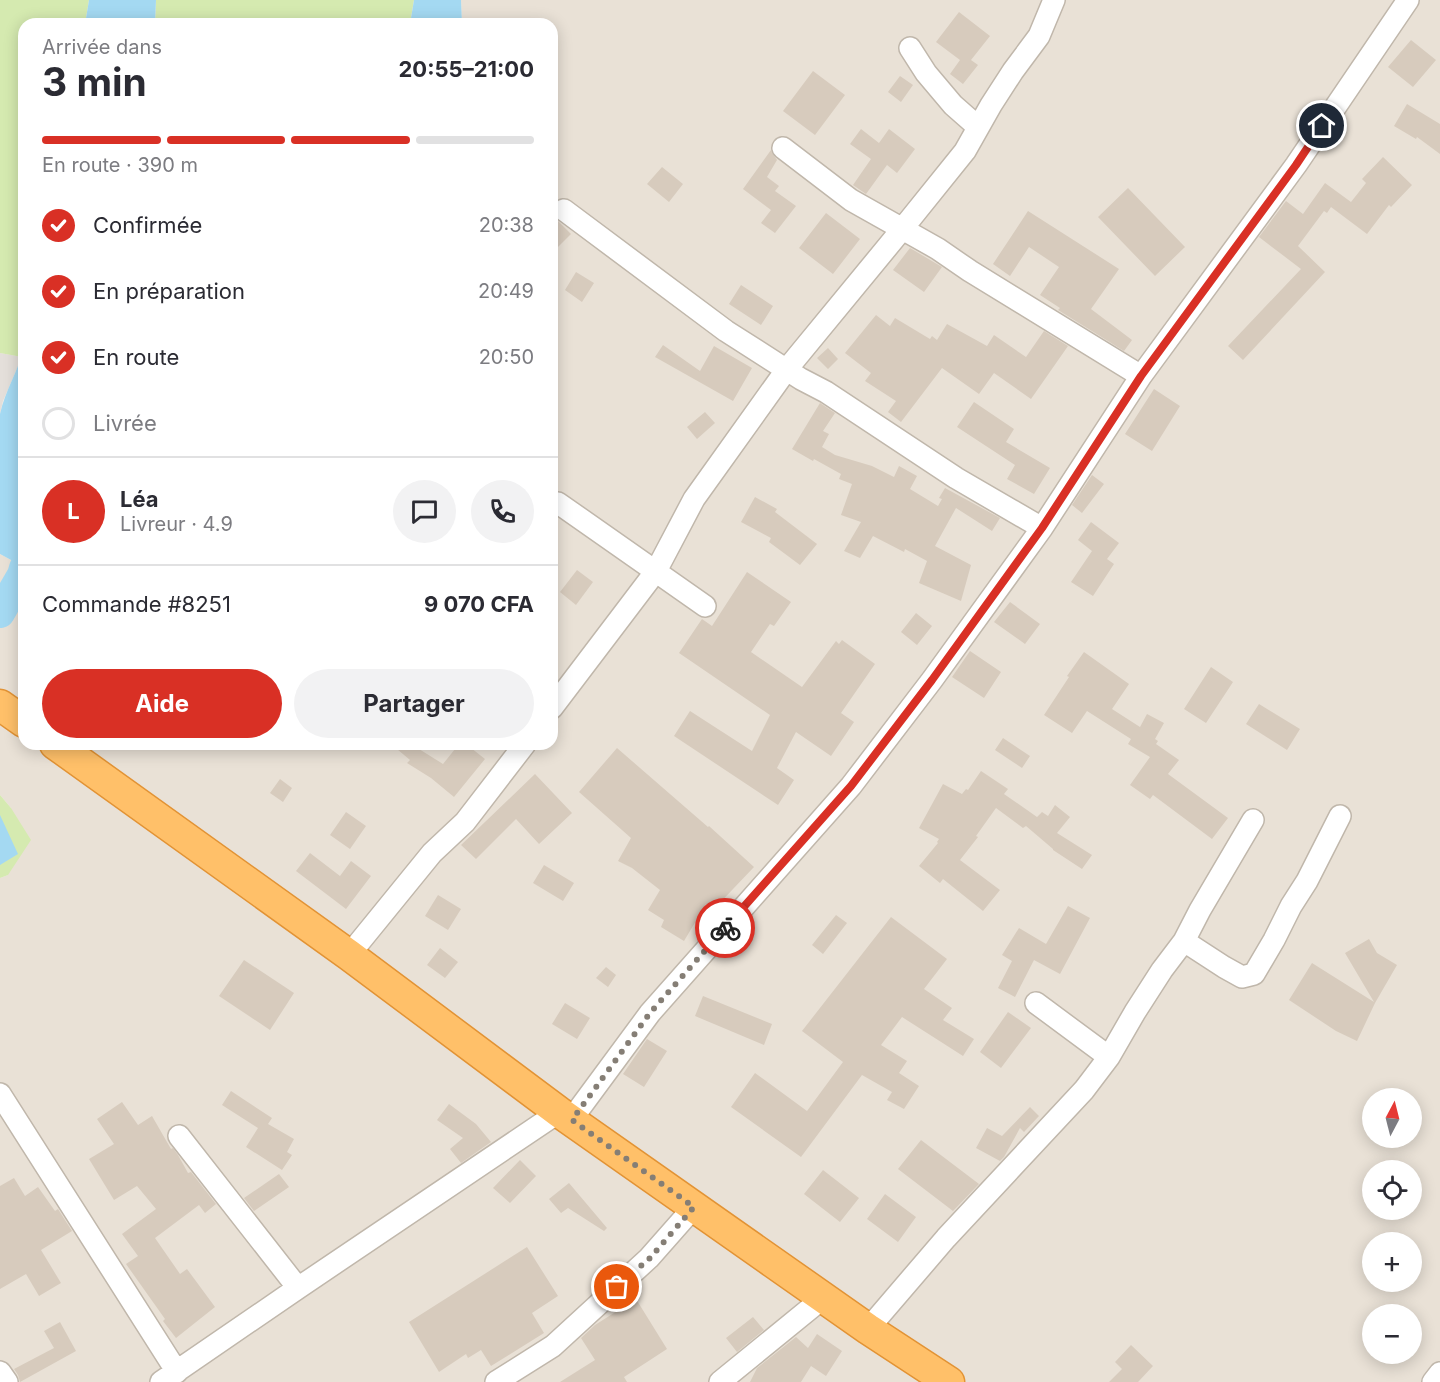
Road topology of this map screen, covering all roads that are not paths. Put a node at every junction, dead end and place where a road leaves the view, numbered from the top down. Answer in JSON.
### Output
{"nodes":[{"id":1,"x":1408,"y":0,"type":"edge"},
{"id":2,"x":1055,"y":2,"type":"edge"},
{"id":3,"x":910,"y":48,"type":"dead end"},
{"id":4,"x":978,"y":127,"type":"junction"},
{"id":5,"x":783,"y":148,"type":"dead end"},
{"id":6,"x":564,"y":210,"type":"dead end"},
{"id":7,"x":903,"y":228,"type":"junction"},
{"id":8,"x":787,"y":369,"type":"junction"},
{"id":9,"x":1141,"y":376,"type":"junction"},
{"id":10,"x":558,"y":503,"type":"dead end"},
{"id":11,"x":1042,"y":528,"type":"junction"},
{"id":12,"x":656,"y":571,"type":"junction"},
{"id":13,"x":705,"y":606,"type":"dead end"},
{"id":14,"x":558,"y":700,"type":"edge"},
{"id":15,"x":0,"y":705,"type":"edge"},
{"id":16,"x":18,"y":718,"type":"edge"},
{"id":17,"x":62,"y":750,"type":"edge"},
{"id":18,"x":520,"y":750,"type":"edge"},
{"id":19,"x":1340,"y":816,"type":"dead end"},
{"id":20,"x":1252,"y":820,"type":"dead end"},
{"id":21,"x":1184,"y":941,"type":"junction"},
{"id":22,"x":350,"y":955,"type":"junction"},
{"id":23,"x":1036,"y":1003,"type":"dead end"},
{"id":24,"x":1109,"y":1057,"type":"junction"},
{"id":25,"x":0,"y":1094,"type":"edge"},
{"id":26,"x":565,"y":1116,"type":"junction"},
{"id":27,"x":179,"y":1136,"type":"dead end"},
{"id":28,"x":694,"y":1207,"type":"junction"},
{"id":29,"x":298,"y":1288,"type":"junction"},
{"id":30,"x":824,"y":1298,"type":"junction"},
{"id":31,"x":868,"y":1329,"type":"junction"},
{"id":32,"x":0,"y":1372,"type":"edge"},
{"id":33,"x":1440,"y":1373,"type":"edge"},
{"id":34,"x":169,"y":1377,"type":"edge"},
{"id":35,"x":7,"y":1382,"type":"edge"},
{"id":36,"x":496,"y":1382,"type":"edge"},
{"id":37,"x":720,"y":1382,"type":"edge"},
{"id":38,"x":949,"y":1382,"type":"edge"},
{"id":39,"x":1433,"y":1382,"type":"edge"}],
"edges":[{"from":1,"to":9,"type":"street"},
{"from":2,"to":4,"type":"street"},
{"from":3,"to":4,"type":"street"},
{"from":4,"to":7,"type":"street"},
{"from":5,"to":7,"type":"street"},
{"from":6,"to":8,"type":"street"},
{"from":7,"to":8,"type":"street"},
{"from":7,"to":9,"type":"street"},
{"from":8,"to":11,"type":"street"},
{"from":8,"to":12,"type":"street"},
{"from":9,"to":11,"type":"street"},
{"from":10,"to":12,"type":"street"},
{"from":11,"to":26,"type":"street"},
{"from":12,"to":13,"type":"street"},
{"from":12,"to":14,"type":"street"},
{"from":15,"to":16,"type":"highway"},
{"from":17,"to":22,"type":"highway"},
{"from":18,"to":22,"type":"street"},
{"from":19,"to":21,"type":"street"},
{"from":20,"to":21,"type":"street"},
{"from":21,"to":24,"type":"street"},
{"from":22,"to":26,"type":"highway"},
{"from":23,"to":24,"type":"street"},
{"from":24,"to":31,"type":"street"},
{"from":25,"to":34,"type":"street"},
{"from":26,"to":28,"type":"highway"},
{"from":26,"to":29,"type":"street"},
{"from":27,"to":29,"type":"street"},
{"from":28,"to":30,"type":"highway"},
{"from":28,"to":36,"type":"street"},
{"from":29,"to":34,"type":"street"},
{"from":30,"to":31,"type":"highway"},
{"from":30,"to":37,"type":"street"},
{"from":31,"to":38,"type":"highway"},
{"from":32,"to":35,"type":"street"},
{"from":33,"to":39,"type":"street"}]}
